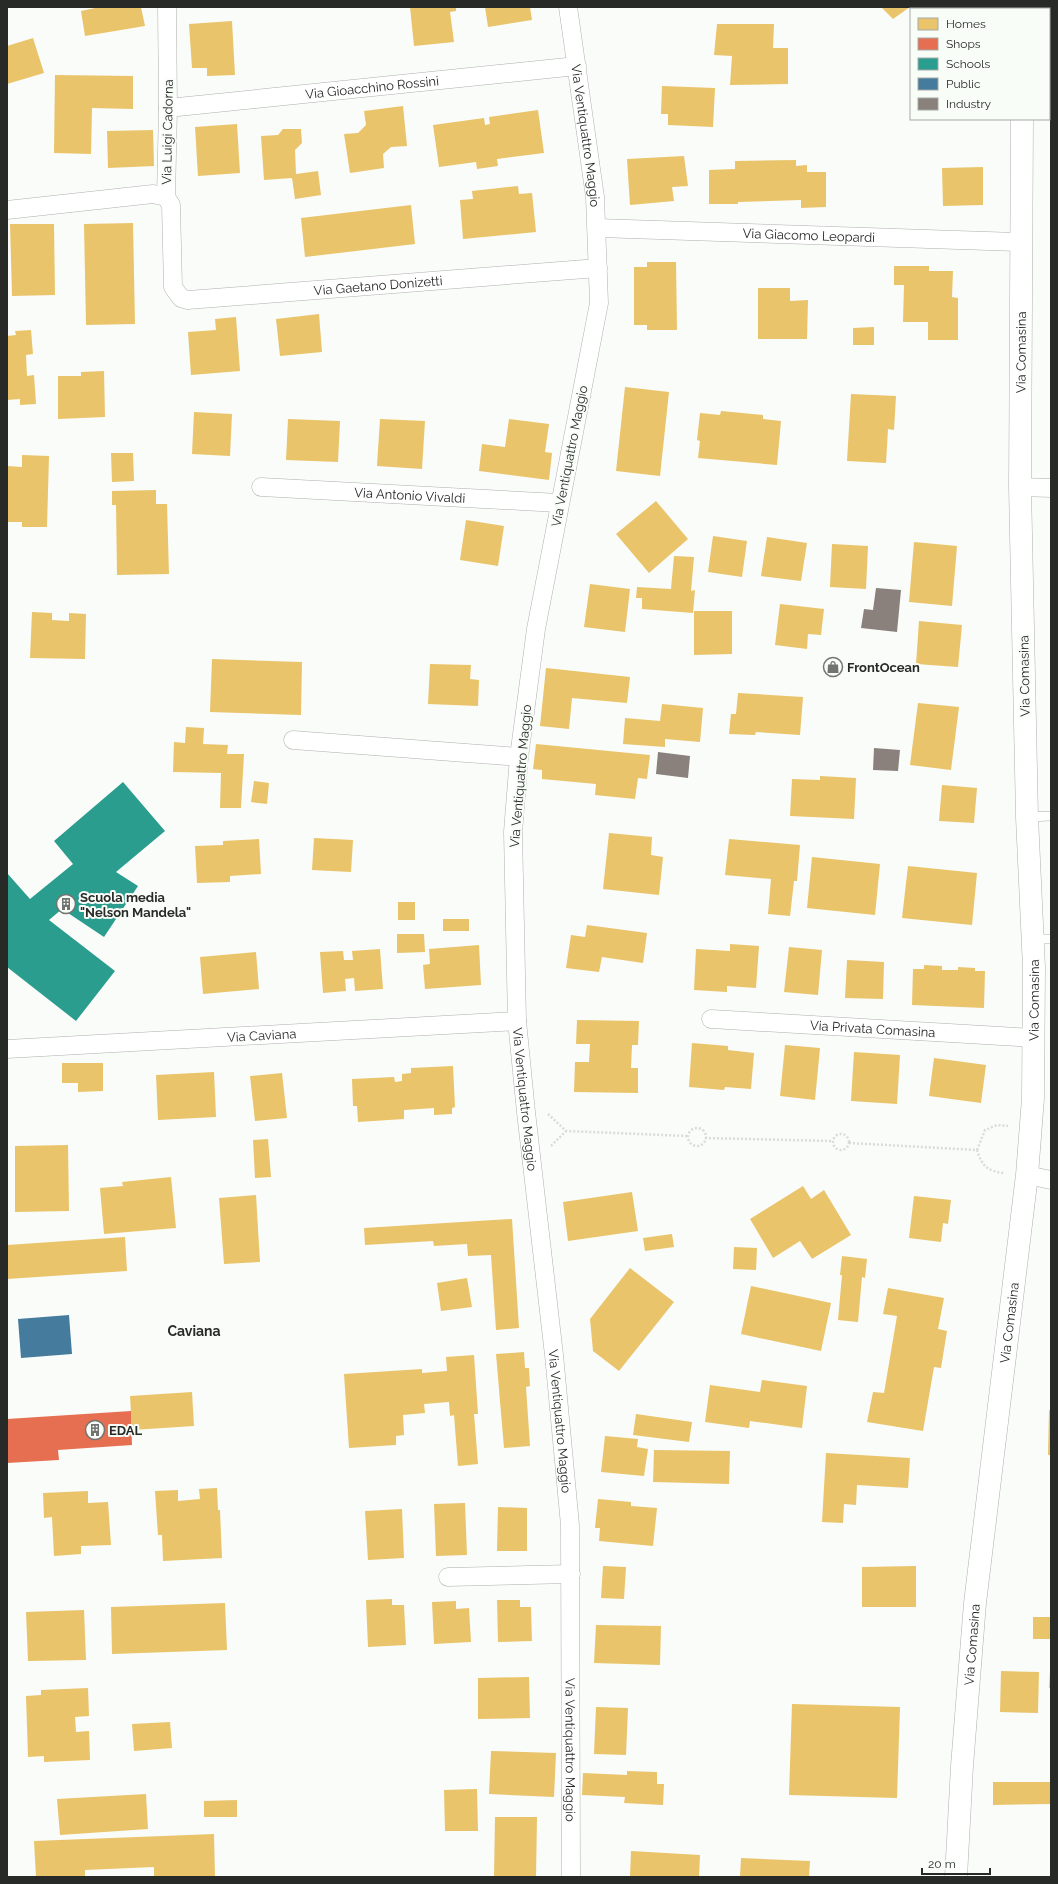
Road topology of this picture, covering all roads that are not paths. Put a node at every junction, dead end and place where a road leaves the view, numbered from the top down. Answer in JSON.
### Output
{"nodes":[{"id":1,"x":167,"y":7,"type":"edge"},
{"id":2,"x":568,"y":7,"type":"edge"},
{"id":3,"x":576,"y":66,"type":"junction"},
{"id":4,"x":168,"y":108,"type":"junction"},
{"id":5,"x":1022,"y":120,"type":"edge"},
{"id":6,"x":166,"y":197,"type":"junction"},
{"id":7,"x":7,"y":210,"type":"edge"},
{"id":8,"x":598,"y":228,"type":"junction"},
{"id":9,"x":1020,"y":242,"type":"junction"},
{"id":10,"x":598,"y":268,"type":"junction"},
{"id":11,"x":172,"y":279,"type":"joint"},
{"id":12,"x":261,"y":487,"type":"dead end"},
{"id":13,"x":1020,"y":487,"type":"junction"},
{"id":14,"x":1051,"y":488,"type":"edge"},
{"id":15,"x":559,"y":503,"type":"junction"},
{"id":16,"x":293,"y":740,"type":"dead end"},
{"id":17,"x":519,"y":758,"type":"junction"},
{"id":18,"x":1051,"y":816,"type":"edge"},
{"id":19,"x":1026,"y":817,"type":"junction"},
{"id":20,"x":1042,"y":939,"type":"edge"},
{"id":21,"x":710,"y":1019,"type":"dead end"},
{"id":22,"x":517,"y":1021,"type":"junction"},
{"id":23,"x":1034,"y":1038,"type":"junction"},
{"id":24,"x":7,"y":1049,"type":"edge"},
{"id":25,"x":1026,"y":1175,"type":"junction"},
{"id":26,"x":1051,"y":1180,"type":"edge"},
{"id":27,"x":571,"y":1574,"type":"junction"},
{"id":28,"x":448,"y":1577,"type":"dead end"},
{"id":29,"x":570,"y":1877,"type":"edge"},
{"id":30,"x":956,"y":1877,"type":"edge"}],
"edges":[{"from":1,"to":4,"type":"street","name":"Via Luigi Cadorna"},
{"from":2,"to":3,"type":"street","name":"Via Ventiquattro Maggio"},
{"from":3,"to":4,"type":"street","name":"Via Gioacchino Rossini"},
{"from":3,"to":8,"type":"street","name":"Via Ventiquattro Maggio"},
{"from":4,"to":6,"type":"street","name":"Via Luigi Cadorna"},
{"from":5,"to":9,"type":"street","name":"Via Comasina"},
{"from":6,"to":7,"type":"street"},
{"from":6,"to":11,"type":"street","name":"Via Luigi Cadorna"},
{"from":8,"to":9,"type":"street","name":"Via Giacomo Leopardi"},
{"from":8,"to":10,"type":"street","name":"Via Ventiquattro Maggio"},
{"from":9,"to":13,"type":"street","name":"Via Comasina"},
{"from":10,"to":11,"type":"street","name":"Via Gaetano Donizetti"},
{"from":10,"to":15,"type":"street","name":"Via Ventiquattro Maggio"},
{"from":12,"to":15,"type":"street","name":"Via Antonio Vivaldi"},
{"from":13,"to":14,"type":"street"},
{"from":13,"to":19,"type":"street","name":"Via Comasina"},
{"from":15,"to":17,"type":"street","name":"Via Ventiquattro Maggio"},
{"from":16,"to":17,"type":"street"},
{"from":17,"to":22,"type":"street","name":"Via Ventiquattro Maggio"},
{"from":18,"to":19,"type":"lane"},
{"from":19,"to":20,"type":"street","name":"Via Comasina"},
{"from":20,"to":23,"type":"street","name":"Via Comasina"},
{"from":21,"to":23,"type":"street","name":"Via Privata Comasina"},
{"from":22,"to":24,"type":"street","name":"Via Caviana"},
{"from":22,"to":27,"type":"street","name":"Via Ventiquattro Maggio"},
{"from":23,"to":25,"type":"street","name":"Via Comasina"},
{"from":25,"to":26,"type":"street"},
{"from":25,"to":30,"type":"street","name":"Via Comasina"},
{"from":27,"to":28,"type":"street"},
{"from":27,"to":29,"type":"street","name":"Via Ventiquattro Maggio"}]}
